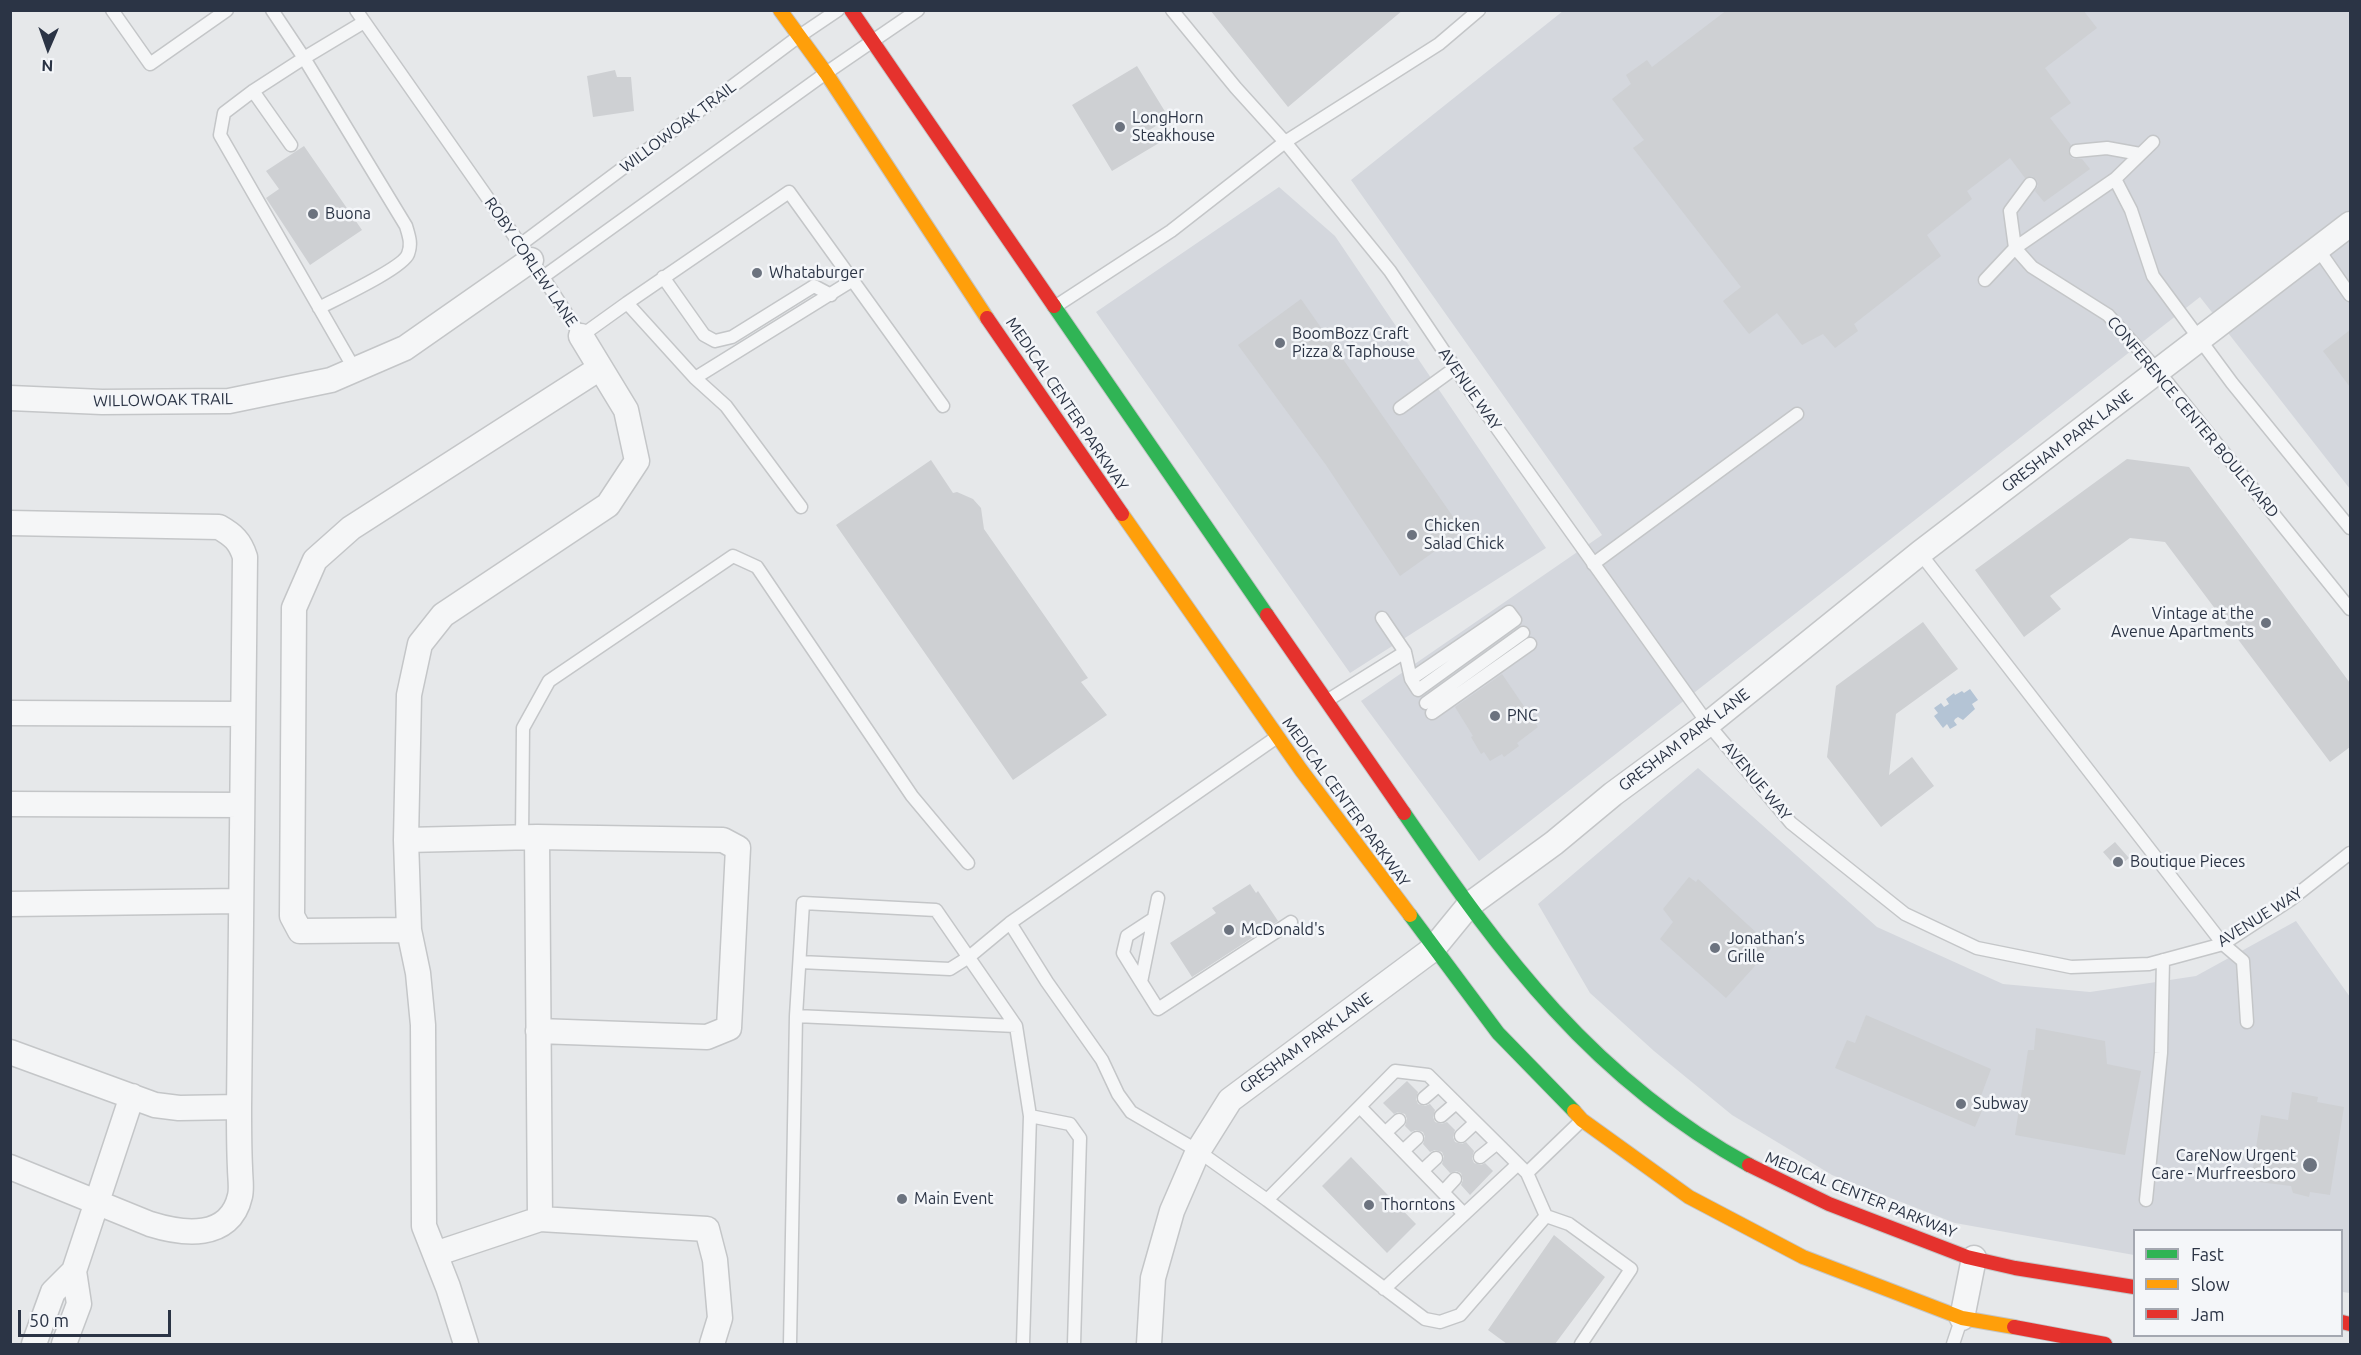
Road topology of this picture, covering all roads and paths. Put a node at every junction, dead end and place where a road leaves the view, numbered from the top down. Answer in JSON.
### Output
{"nodes":[{"id":1,"x":112,"y":10,"type":"edge"},
{"id":2,"x":227,"y":10,"type":"edge"},
{"id":3,"x":272,"y":10,"type":"edge"},
{"id":4,"x":356,"y":10,"type":"edge"},
{"id":5,"x":780,"y":10,"type":"edge"},
{"id":6,"x":838,"y":10,"type":"edge"},
{"id":7,"x":851,"y":10,"type":"edge"},
{"id":8,"x":918,"y":10,"type":"edge"},
{"id":9,"x":1172,"y":10,"type":"edge"},
{"id":10,"x":1479,"y":10,"type":"edge"},
{"id":11,"x":364,"y":22,"type":"junction"},
{"id":12,"x":798,"y":37,"type":"junction"},
{"id":13,"x":872,"y":41,"type":"junction"},
{"id":14,"x":304,"y":58,"type":"junction"},
{"id":15,"x":826,"y":73,"type":"junction"},
{"id":16,"x":253,"y":91,"type":"junction"},
{"id":17,"x":1285,"y":142,"type":"junction"},
{"id":18,"x":2153,"y":142,"type":"dead end"},
{"id":19,"x":291,"y":145,"type":"dead end"},
{"id":20,"x":2076,"y":151,"type":"dead end"},
{"id":21,"x":2140,"y":154,"type":"junction"},
{"id":22,"x":2115,"y":179,"type":"junction"},
{"id":23,"x":2030,"y":184,"type":"dead end"},
{"id":24,"x":2350,"y":224,"type":"edge"},
{"id":25,"x":2015,"y":248,"type":"junction"},
{"id":26,"x":2318,"y":249,"type":"junction"},
{"id":27,"x":531,"y":261,"type":"junction"},
{"id":28,"x":663,"y":277,"type":"junction"},
{"id":29,"x":853,"y":280,"type":"junction"},
{"id":30,"x":1985,"y":280,"type":"dead end"},
{"id":31,"x":831,"y":295,"type":"junction"},
{"id":32,"x":2350,"y":295,"type":"edge"},
{"id":33,"x":627,"y":303,"type":"junction"},
{"id":34,"x":1056,"y":306,"type":"junction"},
{"id":35,"x":320,"y":308,"type":"junction"},
{"id":36,"x":581,"y":336,"type":"junction"},
{"id":37,"x":2200,"y":339,"type":"junction"},
{"id":38,"x":600,"y":368,"type":"junction"},
{"id":39,"x":1455,"y":368,"type":"junction"},
{"id":40,"x":355,"y":370,"type":"junction"},
{"id":41,"x":2158,"y":371,"type":"junction"},
{"id":42,"x":695,"y":378,"type":"junction"},
{"id":43,"x":10,"y":398,"type":"edge"},
{"id":44,"x":943,"y":406,"type":"dead end"},
{"id":45,"x":1400,"y":408,"type":"dead end"},
{"id":46,"x":1797,"y":414,"type":"dead end"},
{"id":47,"x":801,"y":507,"type":"dead end"},
{"id":48,"x":10,"y":523,"type":"edge"},
{"id":49,"x":2350,"y":528,"type":"edge"},
{"id":50,"x":1920,"y":553,"type":"junction"},
{"id":51,"x":1593,"y":564,"type":"junction"},
{"id":52,"x":2350,"y":609,"type":"edge"},
{"id":53,"x":1382,"y":618,"type":"dead end"},
{"id":54,"x":1515,"y":620,"type":"dead end"},
{"id":55,"x":1527,"y":639,"type":"dead end"},
{"id":56,"x":1405,"y":652,"type":"junction"},
{"id":57,"x":1327,"y":701,"type":"junction"},
{"id":58,"x":1429,"y":708,"type":"dead end"},
{"id":59,"x":10,"y":713,"type":"edge"},
{"id":60,"x":243,"y":714,"type":"junction"},
{"id":61,"x":1708,"y":724,"type":"junction"},
{"id":62,"x":1278,"y":736,"type":"junction"},
{"id":63,"x":10,"y":804,"type":"edge"},
{"id":64,"x":242,"y":805,"type":"junction"},
{"id":65,"x":530,"y":838,"type":"junction"},
{"id":66,"x":405,"y":840,"type":"junction"},
{"id":67,"x":2350,"y":853,"type":"edge"},
{"id":68,"x":968,"y":863,"type":"dead end"},
{"id":69,"x":1158,"y":898,"type":"dead end"},
{"id":70,"x":240,"y":901,"type":"junction"},
{"id":71,"x":10,"y":904,"type":"edge"},
{"id":72,"x":1469,"y":905,"type":"junction"},
{"id":73,"x":1153,"y":919,"type":"junction"},
{"id":74,"x":1290,"y":922,"type":"dead end"},
{"id":75,"x":1010,"y":923,"type":"junction"},
{"id":76,"x":409,"y":930,"type":"junction"},
{"id":77,"x":2223,"y":944,"type":"junction"},
{"id":78,"x":1433,"y":948,"type":"junction"},
{"id":79,"x":969,"y":957,"type":"junction"},
{"id":80,"x":2163,"y":960,"type":"junction"},
{"id":81,"x":800,"y":962,"type":"junction"},
{"id":82,"x":1140,"y":982,"type":"junction"},
{"id":83,"x":796,"y":1016,"type":"junction"},
{"id":84,"x":2247,"y":1022,"type":"dead end"},
{"id":85,"x":1016,"y":1026,"type":"junction"},
{"id":86,"x":538,"y":1031,"type":"junction"},
{"id":87,"x":10,"y":1052,"type":"edge"},
{"id":88,"x":1438,"y":1086,"type":"junction"},
{"id":89,"x":132,"y":1096,"type":"junction"},
{"id":90,"x":1424,"y":1098,"type":"dead end"},
{"id":91,"x":1456,"y":1103,"type":"junction"},
{"id":92,"x":239,"y":1107,"type":"junction"},
{"id":93,"x":1360,"y":1107,"type":"junction"},
{"id":94,"x":1030,"y":1116,"type":"junction"},
{"id":95,"x":1441,"y":1116,"type":"dead end"},
{"id":96,"x":1399,"y":1120,"type":"dead end"},
{"id":97,"x":1582,"y":1120,"type":"junction"},
{"id":98,"x":1475,"y":1123,"type":"junction"},
{"id":99,"x":1385,"y":1133,"type":"junction"},
{"id":100,"x":1461,"y":1136,"type":"dead end"},
{"id":101,"x":1417,"y":1138,"type":"dead end"},
{"id":102,"x":1496,"y":1144,"type":"junction"},
{"id":103,"x":1198,"y":1151,"type":"junction"},
{"id":104,"x":1403,"y":1151,"type":"junction"},
{"id":105,"x":1480,"y":1157,"type":"dead end"},
{"id":106,"x":1436,"y":1158,"type":"dead end"},
{"id":107,"x":10,"y":1167,"type":"edge"},
{"id":108,"x":1522,"y":1169,"type":"junction"},
{"id":109,"x":1422,"y":1171,"type":"junction"},
{"id":110,"x":1455,"y":1179,"type":"dead end"},
{"id":111,"x":1443,"y":1192,"type":"junction"},
{"id":112,"x":1268,"y":1200,"type":"junction"},
{"id":113,"x":2146,"y":1200,"type":"dead end"},
{"id":114,"x":97,"y":1201,"type":"junction"},
{"id":115,"x":1464,"y":1214,"type":"junction"},
{"id":116,"x":1546,"y":1216,"type":"junction"},
{"id":117,"x":540,"y":1219,"type":"junction"},
{"id":118,"x":435,"y":1254,"type":"junction"},
{"id":119,"x":1974,"y":1258,"type":"junction"},
{"id":120,"x":74,"y":1271,"type":"junction"},
{"id":121,"x":2133,"y":1287,"type":"edge"},
{"id":122,"x":1384,"y":1289,"type":"junction"},
{"id":123,"x":1962,"y":1318,"type":"junction"},
{"id":124,"x":34,"y":1344,"type":"edge"},
{"id":125,"x":64,"y":1344,"type":"edge"},
{"id":126,"x":466,"y":1344,"type":"edge"},
{"id":127,"x":712,"y":1344,"type":"edge"},
{"id":128,"x":790,"y":1344,"type":"edge"},
{"id":129,"x":1023,"y":1344,"type":"edge"},
{"id":130,"x":1074,"y":1344,"type":"edge"},
{"id":131,"x":1149,"y":1344,"type":"edge"},
{"id":132,"x":1581,"y":1344,"type":"edge"},
{"id":133,"x":1953,"y":1344,"type":"edge"},
{"id":134,"x":2104,"y":1344,"type":"edge"}],
"edges":[{"from":1,"to":2,"type":"lane"},
{"from":3,"to":14,"type":"lane"},
{"from":4,"to":11,"type":"lane","name":"ROBY CORLEW LANE"},
{"from":5,"to":12,"type":"main road","name":"MEDICAL CENTER PARKWAY"},
{"from":6,"to":12,"type":"lane","name":"WILLOWOAK TRAIL"},
{"from":7,"to":13,"type":"main road","name":"MEDICAL CENTER PARKWAY"},
{"from":8,"to":13,"type":"lane"},
{"from":9,"to":17,"type":"lane","name":"AVENUE WAY"},
{"from":10,"to":17,"type":"lane"},
{"from":11,"to":14,"type":"lane"},
{"from":11,"to":27,"type":"lane","name":"ROBY CORLEW LANE"},
{"from":12,"to":15,"type":"main road","name":"MEDICAL CENTER PARKWAY"},
{"from":12,"to":27,"type":"lane","name":"WILLOWOAK TRAIL"},
{"from":13,"to":15,"type":"lane"},
{"from":13,"to":34,"type":"main road","name":"MEDICAL CENTER PARKWAY"},
{"from":14,"to":16,"type":"lane"},
{"from":14,"to":35,"type":"lane"},
{"from":15,"to":27,"type":"lane"},
{"from":15,"to":62,"type":"main road","name":"MEDICAL CENTER PARKWAY"},
{"from":16,"to":19,"type":"lane"},
{"from":16,"to":35,"type":"lane"},
{"from":17,"to":34,"type":"lane"},
{"from":17,"to":39,"type":"lane","name":"AVENUE WAY"},
{"from":18,"to":21,"type":"lane"},
{"from":20,"to":21,"type":"lane"},
{"from":21,"to":22,"type":"lane"},
{"from":22,"to":25,"type":"lane"},
{"from":22,"to":37,"type":"lane"},
{"from":23,"to":25,"type":"lane"},
{"from":24,"to":26,"type":"street","name":"GRESHAM PARK LANE"},
{"from":25,"to":30,"type":"lane"},
{"from":25,"to":41,"type":"lane","name":"CONFERENCE CENTER BOULEVARD"},
{"from":26,"to":32,"type":"lane"},
{"from":26,"to":37,"type":"street","name":"GRESHAM PARK LANE"},
{"from":27,"to":36,"type":"lane","name":"ROBY CORLEW LANE"},
{"from":27,"to":40,"type":"street","name":"WILLOWOAK TRAIL"},
{"from":28,"to":29,"type":"lane","name":"ROBY CORLEW LANE"},
{"from":28,"to":31,"type":"lane"},
{"from":28,"to":33,"type":"lane","name":"ROBY CORLEW LANE"},
{"from":29,"to":31,"type":"lane"},
{"from":29,"to":44,"type":"lane"},
{"from":31,"to":42,"type":"lane"},
{"from":33,"to":36,"type":"lane","name":"ROBY CORLEW LANE"},
{"from":33,"to":42,"type":"lane"},
{"from":34,"to":57,"type":"main road","name":"MEDICAL CENTER PARKWAY"},
{"from":35,"to":40,"type":"lane"},
{"from":36,"to":38,"type":"street"},
{"from":37,"to":41,"type":"street","name":"GRESHAM PARK LANE"},
{"from":37,"to":49,"type":"lane"},
{"from":38,"to":66,"type":"street"},
{"from":38,"to":76,"type":"street"},
{"from":39,"to":45,"type":"lane"},
{"from":39,"to":51,"type":"lane","name":"AVENUE WAY"},
{"from":40,"to":43,"type":"street","name":"WILLOWOAK TRAIL"},
{"from":41,"to":50,"type":"street","name":"GRESHAM PARK LANE"},
{"from":41,"to":52,"type":"lane","name":"CONFERENCE CENTER BOULEVARD"},
{"from":42,"to":47,"type":"lane"},
{"from":46,"to":51,"type":"lane"},
{"from":48,"to":60,"type":"street"},
{"from":50,"to":61,"type":"street","name":"GRESHAM PARK LANE"},
{"from":50,"to":77,"type":"lane"},
{"from":51,"to":61,"type":"lane","name":"AVENUE WAY"},
{"from":53,"to":56,"type":"lane"},
{"from":54,"to":56,"type":"lane"},
{"from":55,"to":58,"type":"lane"},
{"from":56,"to":57,"type":"lane"},
{"from":57,"to":72,"type":"main road","name":"MEDICAL CENTER PARKWAY"},
{"from":59,"to":60,"type":"street"},
{"from":60,"to":64,"type":"street"},
{"from":61,"to":72,"type":"street","name":"GRESHAM PARK LANE"},
{"from":61,"to":80,"type":"lane","name":"AVENUE WAY"},
{"from":62,"to":75,"type":"lane"},
{"from":62,"to":78,"type":"main road","name":"MEDICAL CENTER PARKWAY"},
{"from":63,"to":64,"type":"street"},
{"from":64,"to":70,"type":"street"},
{"from":65,"to":66,"type":"street"},
{"from":65,"to":68,"type":"lane"},
{"from":65,"to":86,"type":"street"},
{"from":65,"to":86,"type":"street"},
{"from":66,"to":76,"type":"street"},
{"from":67,"to":77,"type":"lane","name":"AVENUE WAY"},
{"from":69,"to":73,"type":"lane"},
{"from":70,"to":71,"type":"street"},
{"from":70,"to":92,"type":"street"},
{"from":72,"to":78,"type":"street","name":"GRESHAM PARK LANE"},
{"from":72,"to":119,"type":"main road","name":"MEDICAL CENTER PARKWAY"},
{"from":73,"to":82,"type":"lane"},
{"from":73,"to":82,"type":"lane"},
{"from":74,"to":82,"type":"lane"},
{"from":75,"to":79,"type":"lane"},
{"from":75,"to":103,"type":"lane"},
{"from":76,"to":118,"type":"street"},
{"from":77,"to":80,"type":"lane","name":"AVENUE WAY"},
{"from":77,"to":84,"type":"lane"},
{"from":78,"to":97,"type":"main road","name":"MEDICAL CENTER PARKWAY"},
{"from":78,"to":103,"type":"street","name":"GRESHAM PARK LANE"},
{"from":79,"to":81,"type":"lane"},
{"from":79,"to":81,"type":"lane"},
{"from":79,"to":85,"type":"lane"},
{"from":80,"to":113,"type":"lane"},
{"from":81,"to":83,"type":"lane"},
{"from":83,"to":85,"type":"lane"},
{"from":83,"to":128,"type":"lane"},
{"from":85,"to":94,"type":"lane"},
{"from":86,"to":117,"type":"street"},
{"from":87,"to":89,"type":"street"},
{"from":88,"to":90,"type":"lane"},
{"from":88,"to":91,"type":"lane"},
{"from":88,"to":93,"type":"lane"},
{"from":89,"to":92,"type":"street"},
{"from":89,"to":114,"type":"street"},
{"from":91,"to":95,"type":"lane"},
{"from":91,"to":98,"type":"lane"},
{"from":92,"to":114,"type":"street"},
{"from":93,"to":99,"type":"lane"},
{"from":93,"to":112,"type":"lane"},
{"from":94,"to":129,"type":"lane"},
{"from":94,"to":130,"type":"lane"},
{"from":96,"to":99,"type":"lane"},
{"from":97,"to":108,"type":"lane"},
{"from":97,"to":123,"type":"main road","name":"MEDICAL CENTER PARKWAY"},
{"from":98,"to":100,"type":"lane"},
{"from":98,"to":102,"type":"lane"},
{"from":99,"to":104,"type":"lane"},
{"from":101,"to":104,"type":"lane"},
{"from":102,"to":105,"type":"lane"},
{"from":102,"to":108,"type":"lane"},
{"from":103,"to":112,"type":"lane"},
{"from":103,"to":131,"type":"street","name":"GRESHAM PARK LANE"},
{"from":104,"to":109,"type":"lane"},
{"from":106,"to":109,"type":"lane"},
{"from":107,"to":114,"type":"street"},
{"from":108,"to":115,"type":"lane"},
{"from":108,"to":116,"type":"lane"},
{"from":109,"to":111,"type":"lane"},
{"from":110,"to":111,"type":"lane"},
{"from":111,"to":115,"type":"lane"},
{"from":112,"to":122,"type":"lane"},
{"from":114,"to":120,"type":"street"},
{"from":115,"to":122,"type":"lane"},
{"from":116,"to":122,"type":"lane"},
{"from":116,"to":132,"type":"lane"},
{"from":117,"to":118,"type":"street"},
{"from":117,"to":127,"type":"street"},
{"from":118,"to":126,"type":"street"},
{"from":119,"to":121,"type":"main road","name":"MEDICAL CENTER PARKWAY"},
{"from":119,"to":123,"type":"street"},
{"from":120,"to":124,"type":"street"},
{"from":120,"to":125,"type":"street"},
{"from":123,"to":133,"type":"lane"},
{"from":123,"to":134,"type":"main road","name":"MEDICAL CENTER PARKWAY"}]}
